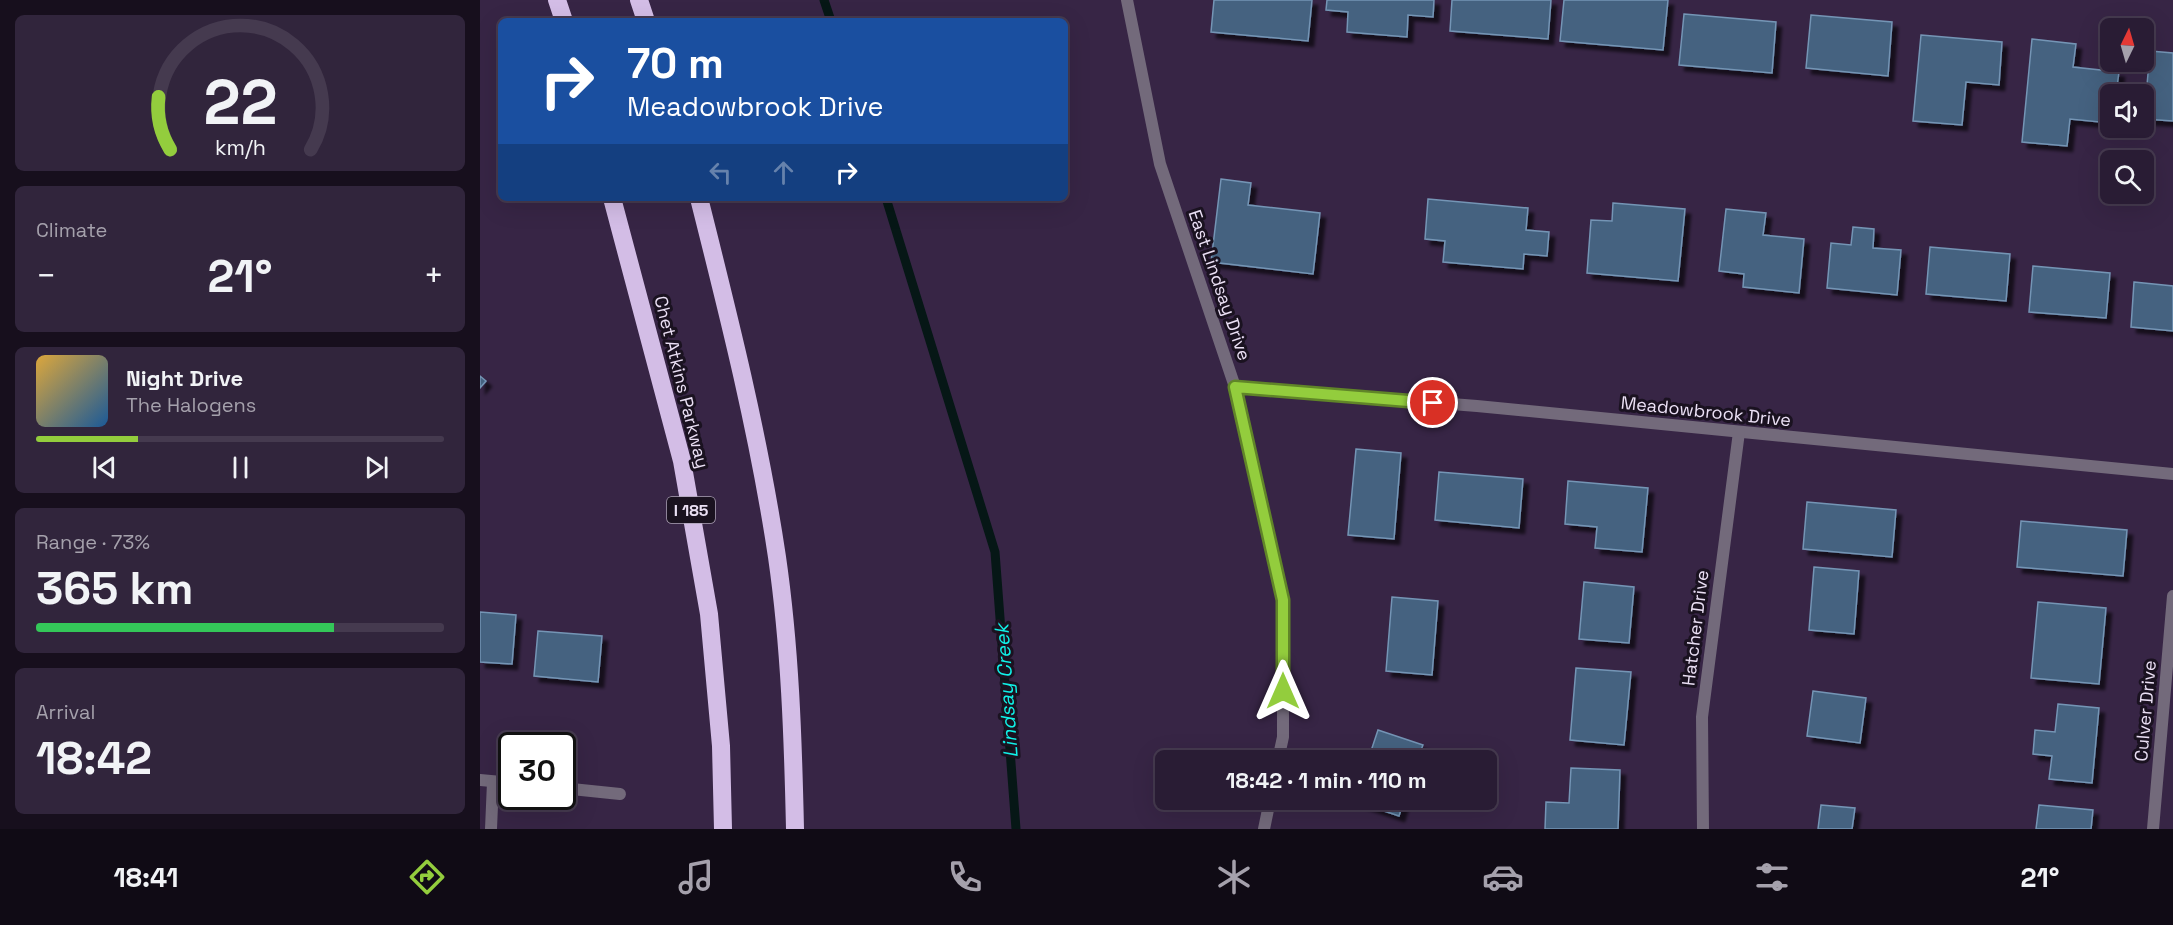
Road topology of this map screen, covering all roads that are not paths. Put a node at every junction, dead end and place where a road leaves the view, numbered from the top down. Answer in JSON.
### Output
{"nodes":[{"id":1,"x":557,"y":0,"type":"edge"},
{"id":2,"x":639,"y":0,"type":"edge"},
{"id":3,"x":1127,"y":0,"type":"edge"},
{"id":4,"x":563,"y":18,"type":"edge"},
{"id":5,"x":645,"y":18,"type":"edge"},
{"id":6,"x":613,"y":201,"type":"edge"},
{"id":7,"x":700,"y":201,"type":"edge"},
{"id":8,"x":1235,"y":387,"type":"junction"},
{"id":9,"x":1739,"y":432,"type":"junction"},
{"id":10,"x":2173,"y":474,"type":"edge"},
{"id":11,"x":2173,"y":596,"type":"edge"},
{"id":12,"x":1280,"y":750,"type":"edge"},
{"id":13,"x":480,"y":780,"type":"edge"},
{"id":14,"x":493,"y":782,"type":"junction"},
{"id":15,"x":498,"y":782,"type":"edge"},
{"id":16,"x":576,"y":789,"type":"edge"},
{"id":17,"x":620,"y":794,"type":"dead end"},
{"id":18,"x":1268,"y":810,"type":"edge"},
{"id":19,"x":491,"y":829,"type":"edge"},
{"id":20,"x":723,"y":829,"type":"edge"},
{"id":21,"x":795,"y":829,"type":"edge"},
{"id":22,"x":1264,"y":829,"type":"edge"},
{"id":23,"x":1703,"y":829,"type":"edge"},
{"id":24,"x":2153,"y":829,"type":"edge"}],
"edges":[{"from":1,"to":4,"type":"highway"},
{"from":2,"to":5,"type":"highway"},
{"from":3,"to":8,"type":"street","name":"East Lindsay Drive"},
{"from":6,"to":20,"type":"highway","name":"Chet Atkins Parkway","number":"I 185"},
{"from":7,"to":21,"type":"highway"},
{"from":8,"to":9,"type":"street","name":"Meadowbrook Drive"},
{"from":8,"to":12,"type":"street","name":"East Lindsay Drive"},
{"from":9,"to":10,"type":"street","name":"Meadowbrook Drive"},
{"from":9,"to":23,"type":"street","name":"Hatcher Drive"},
{"from":11,"to":24,"type":"street","name":"Culver Drive"},
{"from":13,"to":14,"type":"street"},
{"from":14,"to":15,"type":"street"},
{"from":14,"to":19,"type":"street"},
{"from":16,"to":17,"type":"street"},
{"from":18,"to":22,"type":"street"}]}
